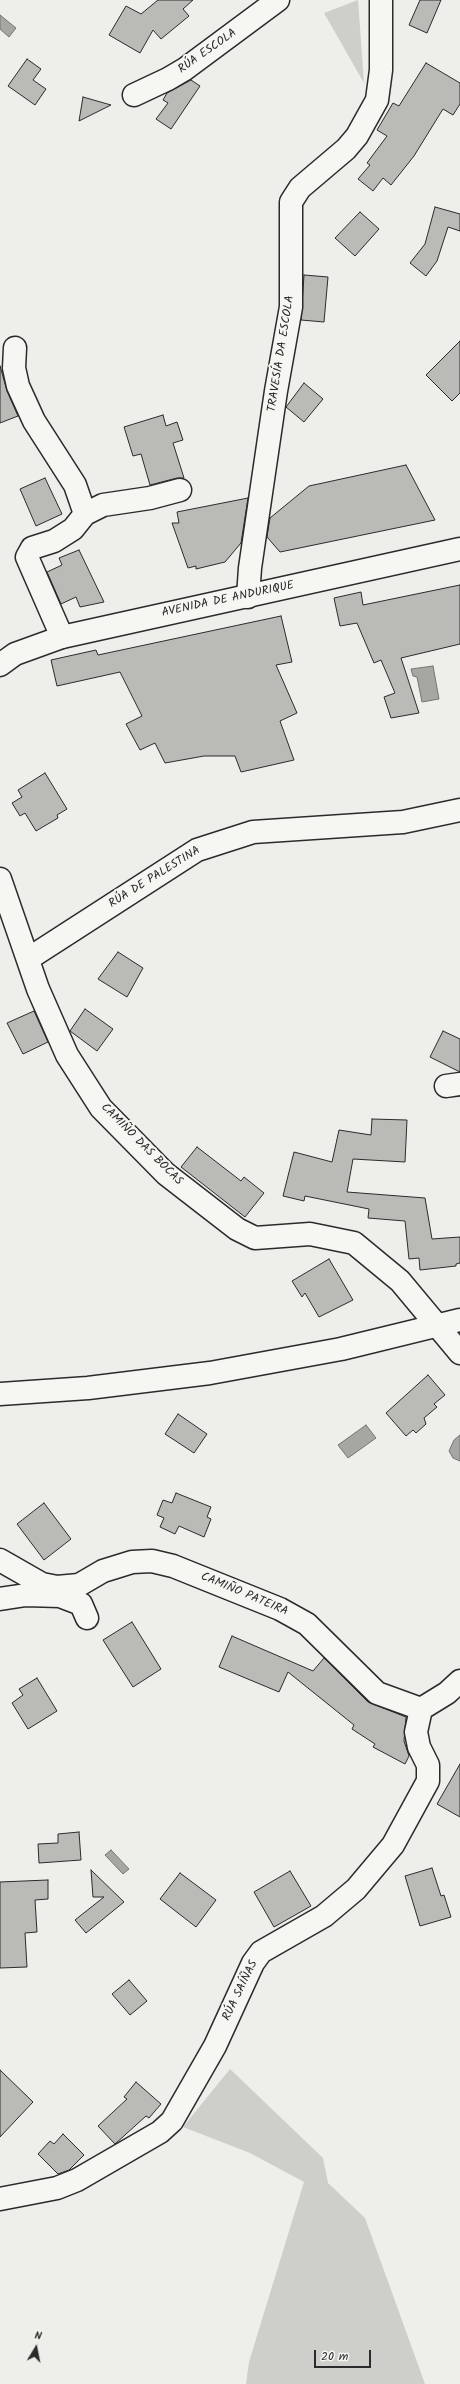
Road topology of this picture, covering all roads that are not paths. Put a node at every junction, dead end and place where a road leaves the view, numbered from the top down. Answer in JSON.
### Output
{"nodes":[{"id":1,"x":278,"y":0,"type":"edge"},
{"id":2,"x":381,"y":0,"type":"edge"},
{"id":3,"x":134,"y":95,"type":"dead end"},
{"id":4,"x":15,"y":348,"type":"dead end"},
{"id":5,"x":180,"y":490,"type":"dead end"},
{"id":6,"x":85,"y":514,"type":"junction"},
{"id":7,"x":460,"y":549,"type":"edge"},
{"id":8,"x":248,"y":597,"type":"junction"},
{"id":9,"x":62,"y":637,"type":"junction"},
{"id":10,"x":0,"y":665,"type":"edge"},
{"id":11,"x":460,"y":810,"type":"edge"},
{"id":12,"x":0,"y":879,"type":"edge"},
{"id":13,"x":28,"y":959,"type":"junction"},
{"id":14,"x":460,"y":1320,"type":"edge"},
{"id":15,"x":438,"y":1325,"type":"junction"},
{"id":16,"x":460,"y":1353,"type":"edge"},
{"id":17,"x":0,"y":1394,"type":"edge"},
{"id":18,"x":0,"y":1560,"type":"edge"},
{"id":19,"x":0,"y":1599,"type":"edge"},
{"id":20,"x":87,"y":1618,"type":"dead end"},
{"id":21,"x":460,"y":1681,"type":"edge"},
{"id":22,"x":421,"y":1709,"type":"junction"},
{"id":23,"x":0,"y":2199,"type":"edge"}],
"edges":[{"from":1,"to":3,"type":"street","name":"RÚA ESCOLA"},
{"from":2,"to":8,"type":"street","name":"TRAVESÍA DA ESCOLA"},
{"from":4,"to":6,"type":"street"},
{"from":5,"to":6,"type":"street"},
{"from":6,"to":9,"type":"street"},
{"from":7,"to":8,"type":"street","name":"AVENIDA DE ANDURIQUE"},
{"from":8,"to":9,"type":"street","name":"AVENIDA DE ANDURIQUE"},
{"from":9,"to":10,"type":"street","name":"AVENIDA DE ANDURIQUE"},
{"from":11,"to":13,"type":"street","name":"RÚA DE PALESTINA"},
{"from":12,"to":13,"type":"street","name":"CAMIÑO DAS BOCAS"},
{"from":13,"to":15,"type":"street","name":"CAMIÑO DAS BOCAS"},
{"from":14,"to":15,"type":"street"},
{"from":15,"to":16,"type":"street","name":"CAMIÑO DAS BOCAS"},
{"from":15,"to":17,"type":"street"},
{"from":18,"to":22,"type":"street","name":"CAMIÑO PATEIRA"},
{"from":19,"to":20,"type":"street"},
{"from":21,"to":22,"type":"street"},
{"from":22,"to":23,"type":"street","name":"RÚA SAÍÑAS"}]}
